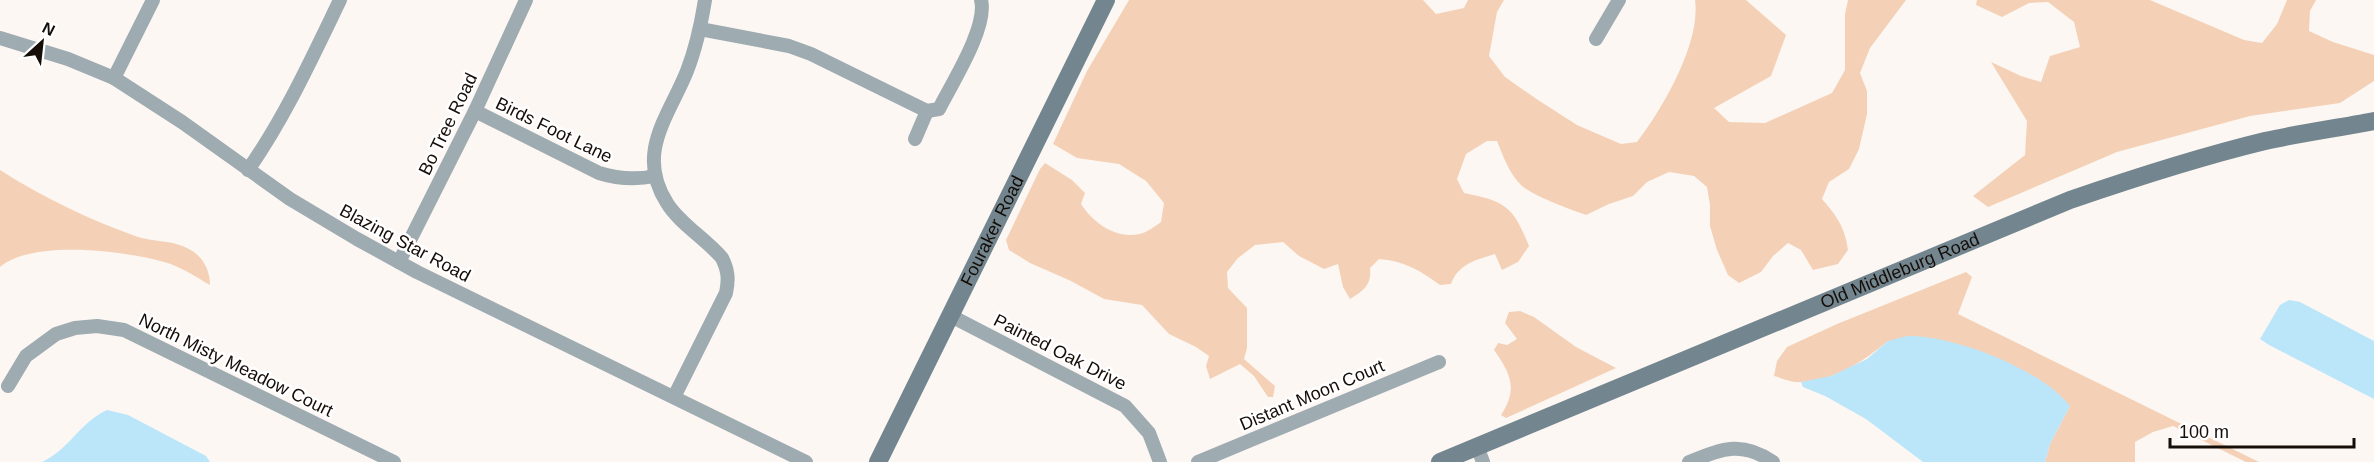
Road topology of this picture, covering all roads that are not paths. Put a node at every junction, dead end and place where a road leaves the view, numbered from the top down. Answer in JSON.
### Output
{"nodes":[{"id":1,"x":153,"y":0,"type":"edge"},
{"id":2,"x":340,"y":0,"type":"edge"},
{"id":3,"x":526,"y":0,"type":"edge"},
{"id":4,"x":705,"y":0,"type":"edge"},
{"id":5,"x":981,"y":0,"type":"edge"},
{"id":6,"x":1106,"y":0,"type":"edge"},
{"id":7,"x":1619,"y":0,"type":"edge"},
{"id":8,"x":700,"y":28,"type":"junction"},
{"id":9,"x":0,"y":38,"type":"edge"},
{"id":10,"x":1596,"y":39,"type":"dead end"},
{"id":11,"x":114,"y":78,"type":"junction"},
{"id":12,"x":475,"y":111,"type":"junction"},
{"id":13,"x":927,"y":111,"type":"junction"},
{"id":14,"x":2374,"y":121,"type":"edge"},
{"id":15,"x":915,"y":139,"type":"dead end"},
{"id":16,"x":248,"y":170,"type":"junction"},
{"id":17,"x":655,"y":176,"type":"junction"},
{"id":18,"x":399,"y":262,"type":"junction"},
{"id":19,"x":951,"y":316,"type":"junction"},
{"id":20,"x":1439,"y":362,"type":"dead end"},
{"id":21,"x":8,"y":386,"type":"dead end"},
{"id":22,"x":674,"y":397,"type":"junction"},
{"id":23,"x":1480,"y":454,"type":"edge"},
{"id":24,"x":394,"y":462,"type":"edge"},
{"id":25,"x":806,"y":462,"type":"edge"},
{"id":26,"x":878,"y":462,"type":"edge"},
{"id":27,"x":1160,"y":462,"type":"edge"},
{"id":28,"x":1198,"y":462,"type":"edge"},
{"id":29,"x":1440,"y":462,"type":"edge"},
{"id":30,"x":1689,"y":462,"type":"edge"},
{"id":31,"x":1773,"y":462,"type":"edge"}],
"edges":[{"from":1,"to":11,"type":"street"},
{"from":2,"to":16,"type":"street"},
{"from":3,"to":12,"type":"street","name":"Bo Tree Road"},
{"from":4,"to":8,"type":"street"},
{"from":5,"to":13,"type":"street"},
{"from":6,"to":19,"type":"main road","name":"Fouraker Road"},
{"from":7,"to":10,"type":"street"},
{"from":8,"to":13,"type":"street"},
{"from":8,"to":17,"type":"street"},
{"from":9,"to":11,"type":"street","name":"Blazing Star Road"},
{"from":11,"to":16,"type":"street","name":"Blazing Star Road"},
{"from":12,"to":17,"type":"street","name":"Birds Foot Lane"},
{"from":12,"to":18,"type":"street","name":"Bo Tree Road"},
{"from":13,"to":15,"type":"street"},
{"from":14,"to":23,"type":"main road","name":"Old Middleburg Road"},
{"from":16,"to":18,"type":"street","name":"Blazing Star Road"},
{"from":17,"to":22,"type":"street"},
{"from":18,"to":22,"type":"street","name":"Blazing Star Road"},
{"from":19,"to":26,"type":"main road","name":"Fouraker Road"},
{"from":19,"to":27,"type":"street","name":"Painted Oak Drive"},
{"from":20,"to":28,"type":"street","name":"Distant Moon Court"},
{"from":21,"to":24,"type":"street","name":"North Misty Meadow Court"},
{"from":22,"to":25,"type":"street","name":"Blazing Star Road"},
{"from":23,"to":29,"type":"main road","name":"Old Middleburg Road"},
{"from":30,"to":31,"type":"street"}]}
